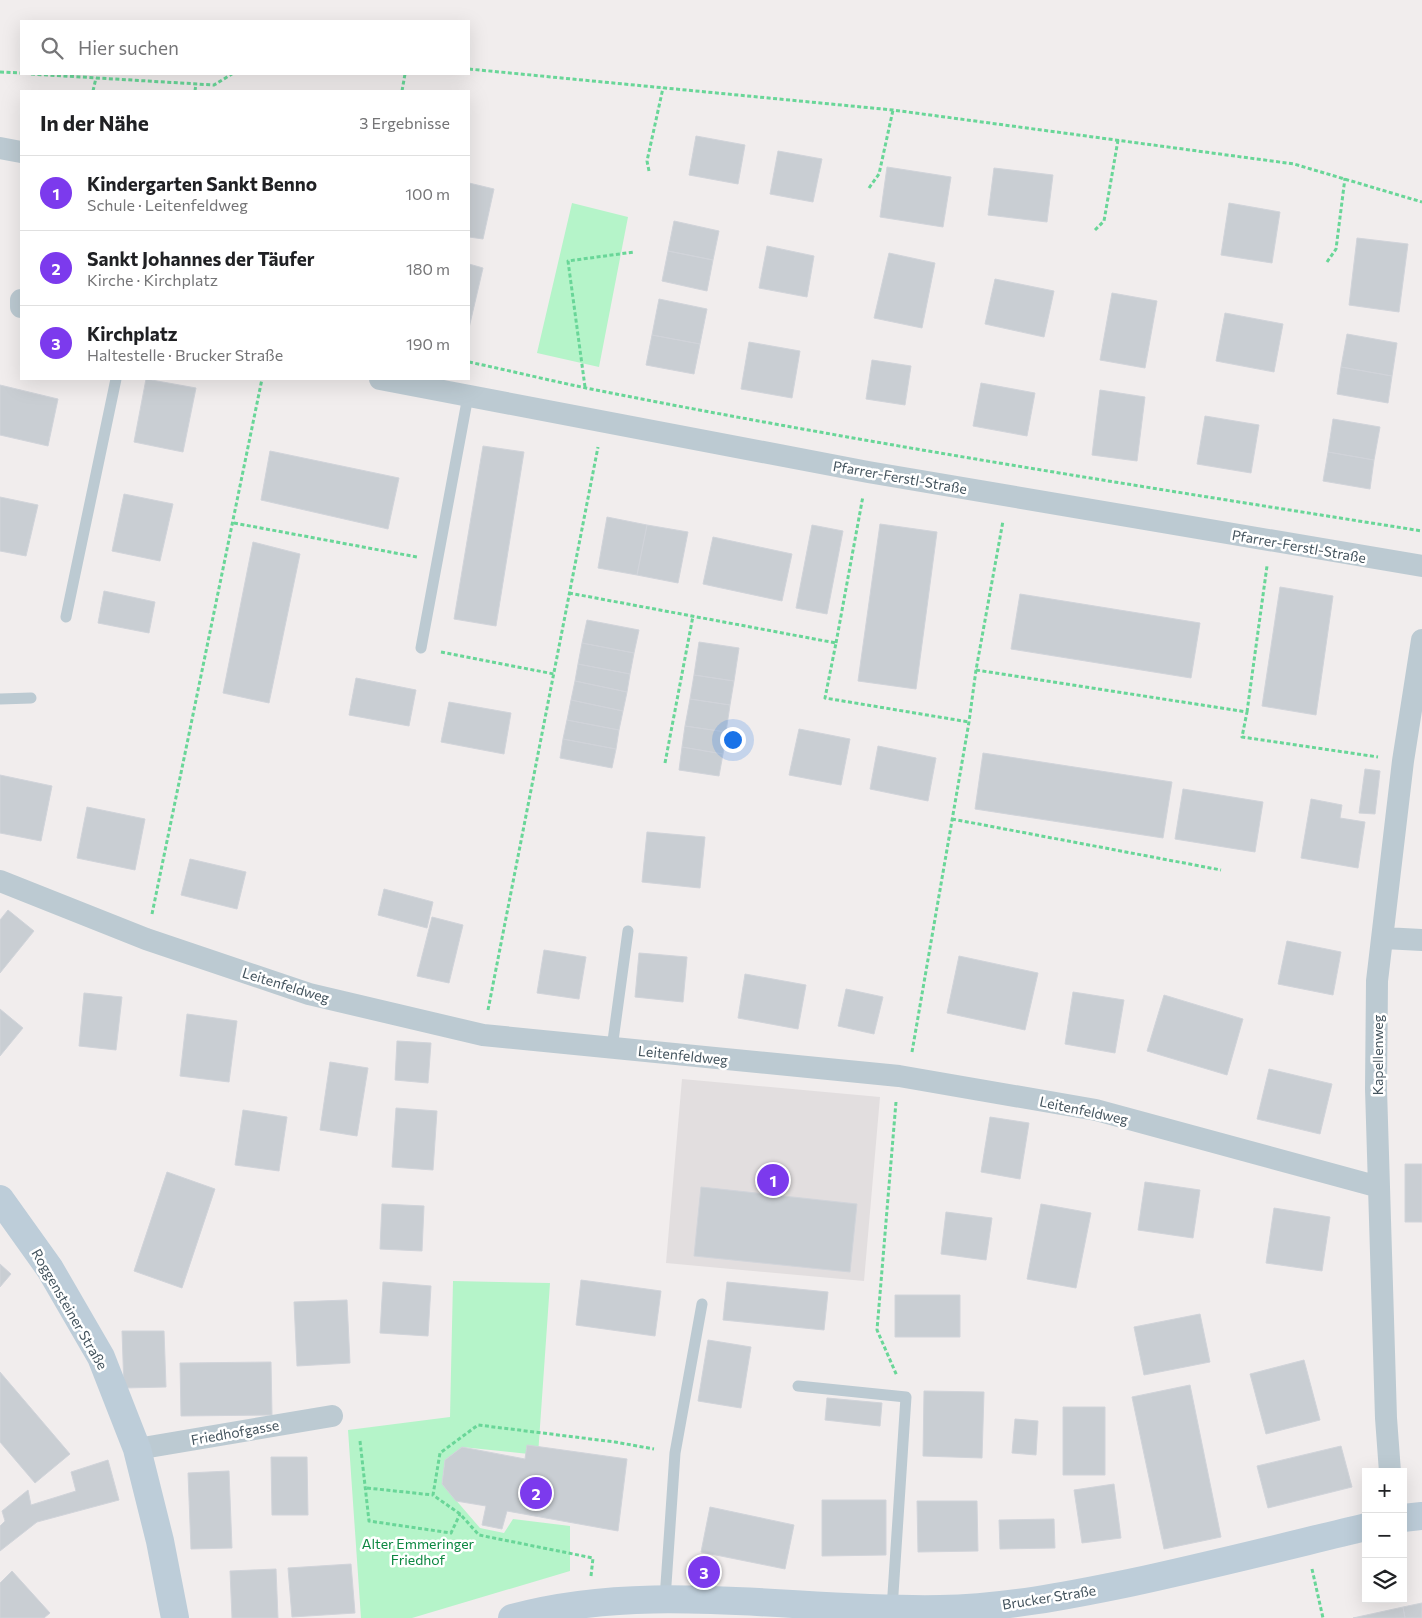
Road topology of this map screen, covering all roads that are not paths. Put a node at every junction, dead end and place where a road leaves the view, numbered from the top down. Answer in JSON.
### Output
{"nodes":[{"id":1,"x":0,"y":148,"type":"edge"},
{"id":2,"x":20,"y":152,"type":"edge"},
{"id":3,"x":116,"y":380,"type":"edge"},
{"id":4,"x":385,"y":380,"type":"edge"},
{"id":5,"x":468,"y":396,"type":"junction"},
{"id":6,"x":1422,"y":566,"type":"edge"},
{"id":7,"x":66,"y":617,"type":"dead end"},
{"id":8,"x":1422,"y":640,"type":"edge"},
{"id":9,"x":421,"y":648,"type":"road end"},
{"id":10,"x":31,"y":698,"type":"dead end"},
{"id":11,"x":0,"y":699,"type":"edge"},
{"id":12,"x":0,"y":881,"type":"edge"},
{"id":13,"x":628,"y":932,"type":"dead end"},
{"id":14,"x":1384,"y":938,"type":"junction"},
{"id":15,"x":1422,"y":940,"type":"edge"},
{"id":16,"x":612,"y":1048,"type":"junction"},
{"id":17,"x":1379,"y":1187,"type":"junction"},
{"id":18,"x":0,"y":1199,"type":"edge"},
{"id":19,"x":702,"y":1304,"type":"dead end"},
{"id":20,"x":798,"y":1386,"type":"dead end"},
{"id":21,"x":332,"y":1416,"type":"dead end"},
{"id":22,"x":137,"y":1449,"type":"junction"},
{"id":23,"x":1390,"y":1468,"type":"edge"},
{"id":24,"x":1422,"y":1516,"type":"edge"},
{"id":25,"x":1407,"y":1518,"type":"edge"},
{"id":26,"x":1362,"y":1528,"type":"edge"},
{"id":27,"x":666,"y":1598,"type":"junction"},
{"id":28,"x":892,"y":1609,"type":"junction"},
{"id":29,"x":851,"y":1613,"type":"edge"},
{"id":30,"x":175,"y":1618,"type":"edge"},
{"id":31,"x":512,"y":1618,"type":"edge"}],
"edges":[{"from":1,"to":2,"type":"street"},
{"from":3,"to":7,"type":"lane"},
{"from":4,"to":5,"type":"street","name":"Pfarrer-Ferstl-Straße"},
{"from":5,"to":6,"type":"street","name":"Pfarrer-Ferstl-Straße"},
{"from":5,"to":9,"type":"lane"},
{"from":8,"to":14,"type":"street","name":"Kapellenweg"},
{"from":10,"to":11,"type":"lane"},
{"from":12,"to":16,"type":"street","name":"Leitenfeldweg"},
{"from":13,"to":16,"type":"lane"},
{"from":14,"to":15,"type":"street"},
{"from":14,"to":17,"type":"street","name":"Kapellenweg"},
{"from":16,"to":17,"type":"street","name":"Leitenfeldweg"},
{"from":17,"to":23,"type":"street","name":"Kapellenweg"},
{"from":18,"to":22,"type":"street","name":"Roggensteiner Straße"},
{"from":19,"to":27,"type":"lane"},
{"from":20,"to":28,"type":"lane"},
{"from":21,"to":22,"type":"street","name":"Friedhofgasse"},
{"from":22,"to":30,"type":"street","name":"Roggensteiner Straße"},
{"from":24,"to":25,"type":"street"},
{"from":26,"to":28,"type":"street","name":"Brucker Straße"},
{"from":27,"to":29,"type":"street","name":"Brucker Straße"},
{"from":27,"to":31,"type":"street","name":"Brucker Straße"},
{"from":28,"to":29,"type":"street","name":"Brucker Straße"}]}
